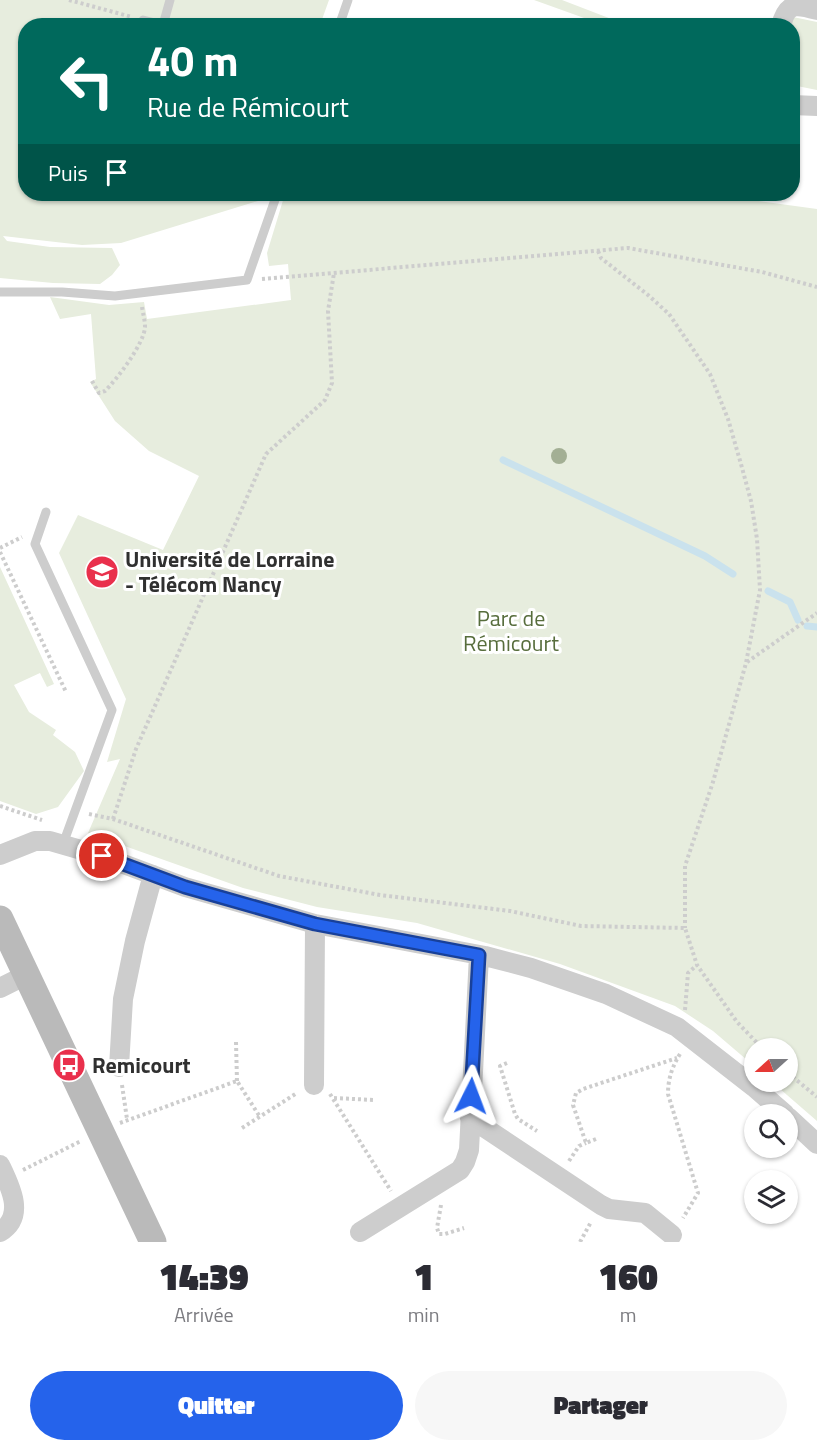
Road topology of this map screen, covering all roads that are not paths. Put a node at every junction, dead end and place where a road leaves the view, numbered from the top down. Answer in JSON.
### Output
{"nodes":[{"id":1,"x":170,"y":0,"type":"edge"},
{"id":2,"x":348,"y":0,"type":"edge"},
{"id":3,"x":817,"y":10,"type":"edge"},
{"id":4,"x":165,"y":18,"type":"edge"},
{"id":5,"x":342,"y":18,"type":"edge"},
{"id":6,"x":783,"y":18,"type":"edge"},
{"id":7,"x":800,"y":105,"type":"edge"},
{"id":8,"x":817,"y":106,"type":"edge"},
{"id":9,"x":275,"y":201,"type":"edge"},
{"id":10,"x":0,"y":292,"type":"edge"},
{"id":11,"x":46,"y":512,"type":"dead end"},
{"id":12,"x":66,"y":836,"type":"junction"},
{"id":13,"x":0,"y":855,"type":"edge"},
{"id":14,"x":153,"y":875,"type":"junction"},
{"id":15,"x":0,"y":920,"type":"edge"},
{"id":16,"x":315,"y":924,"type":"junction"},
{"id":17,"x":479,"y":955,"type":"junction"},
{"id":18,"x":26,"y":975,"type":"junction"},
{"id":19,"x":0,"y":987,"type":"edge"},
{"id":20,"x":119,"y":1067,"type":"road end"},
{"id":21,"x":314,"y":1085,"type":"road end"},
{"id":22,"x":773,"y":1104,"type":"edge"},
{"id":23,"x":470,"y":1118,"type":"junction"},
{"id":24,"x":798,"y":1127,"type":"edge"},
{"id":25,"x":817,"y":1144,"type":"edge"},
{"id":26,"x":3,"y":1172,"type":"edge"},
{"id":27,"x":0,"y":1232,"type":"edge"},
{"id":28,"x":360,"y":1232,"type":"dead end"},
{"id":29,"x":672,"y":1235,"type":"dead end"},
{"id":30,"x":153,"y":1242,"type":"edge"}],
"edges":[{"from":1,"to":4,"type":"lane"},
{"from":2,"to":5,"type":"lane"},
{"from":3,"to":6,"type":"street"},
{"from":7,"to":8,"type":"street"},
{"from":9,"to":10,"type":"lane"},
{"from":11,"to":12,"type":"lane"},
{"from":12,"to":13,"type":"street"},
{"from":12,"to":14,"type":"street"},
{"from":14,"to":16,"type":"street"},
{"from":14,"to":20,"type":"street"},
{"from":15,"to":18,"type":"main road"},
{"from":16,"to":17,"type":"street"},
{"from":16,"to":21,"type":"street"},
{"from":17,"to":22,"type":"street"},
{"from":17,"to":23,"type":"street"},
{"from":18,"to":19,"type":"street"},
{"from":18,"to":30,"type":"main road"},
{"from":23,"to":28,"type":"street"},
{"from":23,"to":29,"type":"street"},
{"from":24,"to":25,"type":"street"},
{"from":26,"to":27,"type":"street"}]}
